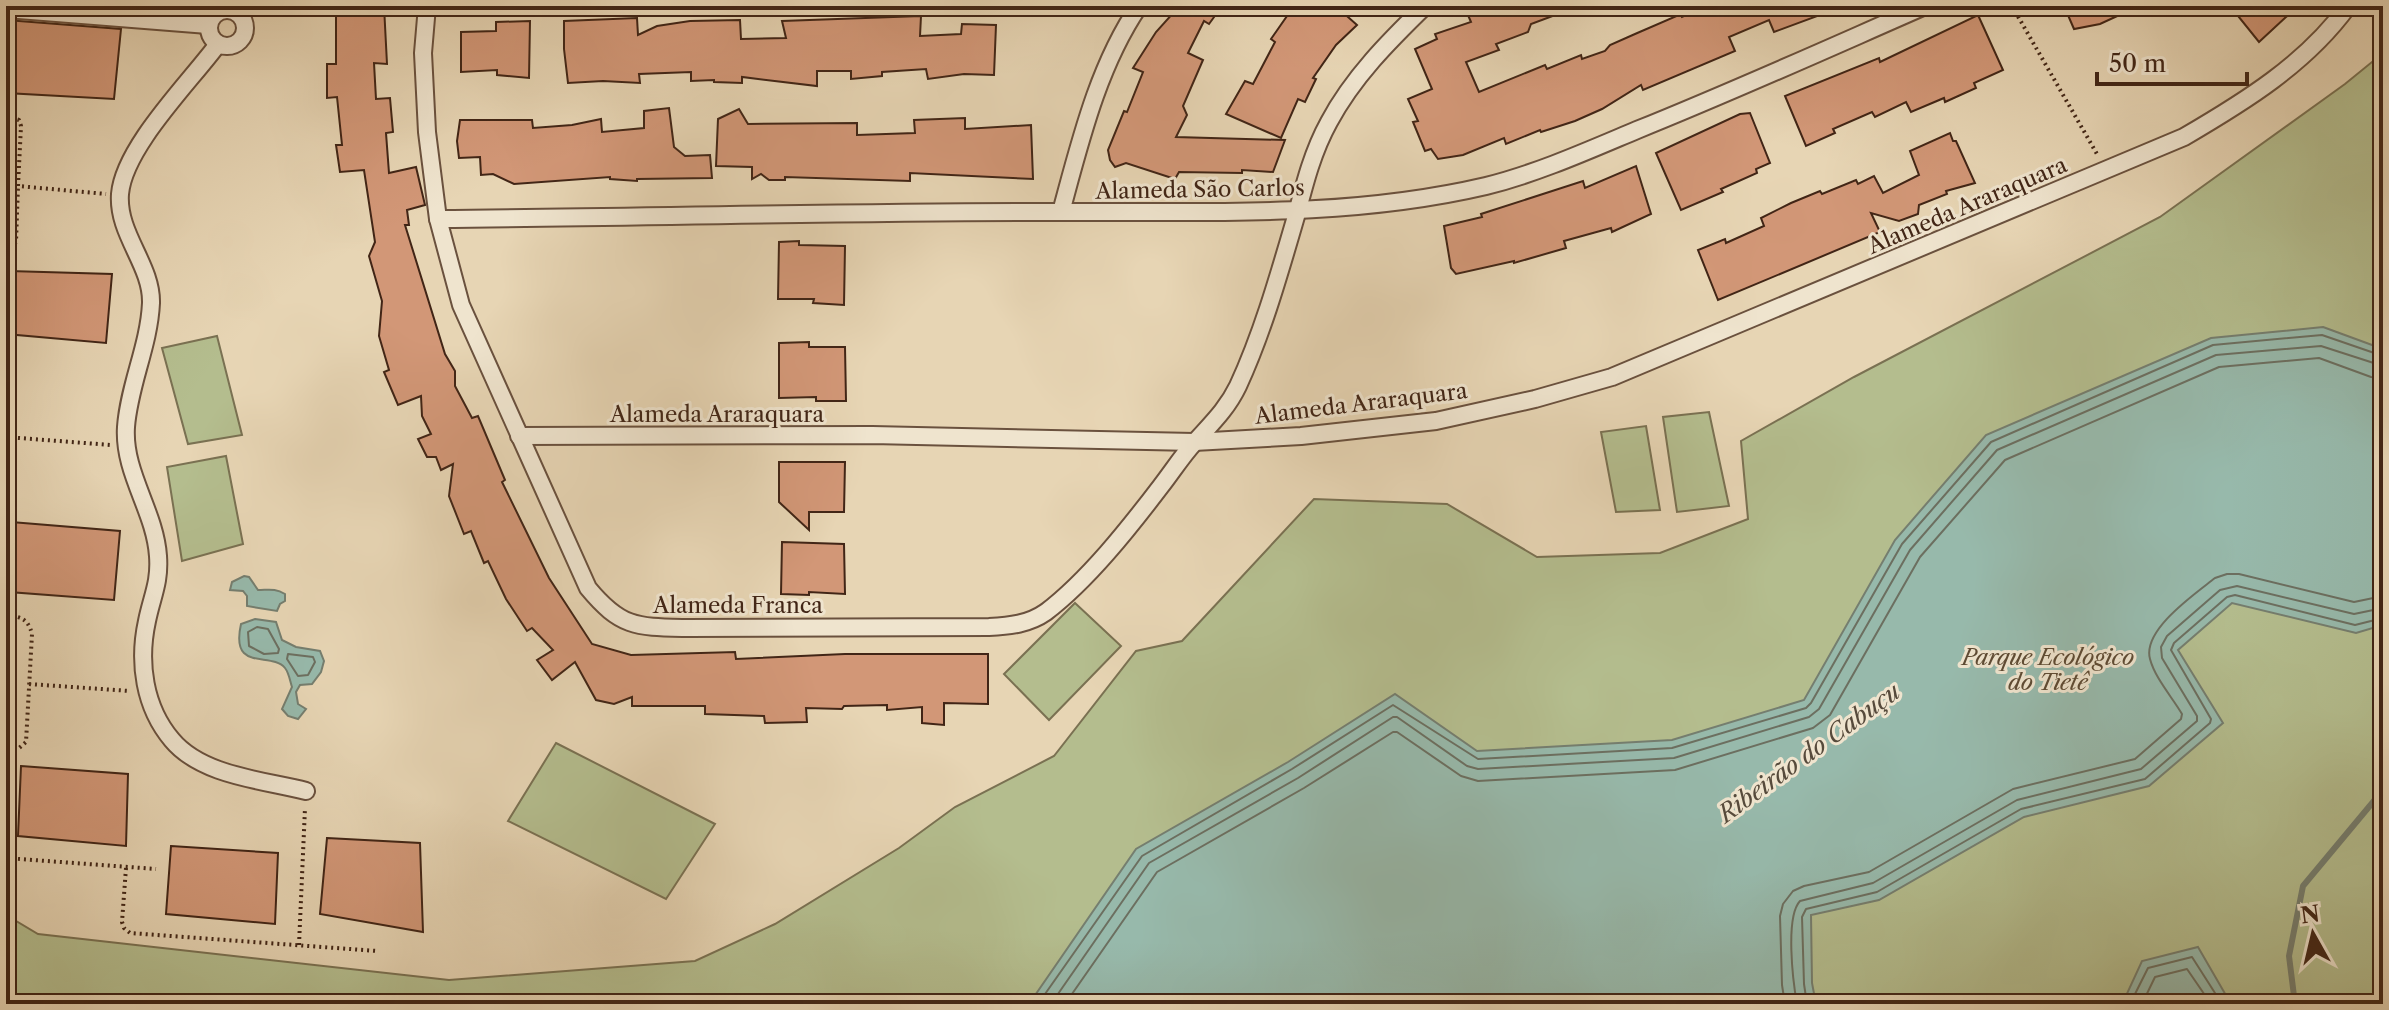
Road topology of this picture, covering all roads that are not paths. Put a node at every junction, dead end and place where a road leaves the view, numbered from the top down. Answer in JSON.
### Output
{"nodes":[{"id":1,"x":427,"y":6,"type":"edge"},
{"id":2,"x":1139,"y":6,"type":"edge"},
{"id":3,"x":1425,"y":6,"type":"edge"},
{"id":4,"x":1925,"y":6,"type":"edge"},
{"id":5,"x":2348,"y":6,"type":"edge"},
{"id":6,"x":231,"y":8,"type":"edge"},
{"id":7,"x":6,"y":9,"type":"edge"},
{"id":8,"x":208,"y":25,"type":"junction"},
{"id":9,"x":218,"y":44,"type":"junction"},
{"id":10,"x":1297,"y":211,"type":"junction"},
{"id":11,"x":1061,"y":212,"type":"junction"},
{"id":12,"x":438,"y":219,"type":"junction"},
{"id":13,"x":519,"y":436,"type":"junction"},
{"id":14,"x":1194,"y":442,"type":"junction"},
{"id":15,"x":306,"y":791,"type":"road end"}],
"edges":[{"from":1,"to":12,"type":"street","name":"Alameda Franca"},
{"from":2,"to":11,"type":"street"},
{"from":3,"to":10,"type":"street","name":"Alameda Franca"},
{"from":4,"to":10,"type":"street","name":"Alameda São Carlos"},
{"from":5,"to":14,"type":"street","name":"Alameda Araraquara"},
{"from":6,"to":8,"type":"street"},
{"from":6,"to":9,"type":"street"},
{"from":7,"to":8,"type":"street"},
{"from":8,"to":9,"type":"street"},
{"from":9,"to":15,"type":"street"},
{"from":10,"to":11,"type":"street","name":"Alameda São Carlos"},
{"from":10,"to":14,"type":"street","name":"Alameda Franca"},
{"from":11,"to":12,"type":"street","name":"Alameda São Carlos"},
{"from":12,"to":13,"type":"street","name":"Alameda Franca"},
{"from":13,"to":14,"type":"street","name":"Alameda Araraquara"},
{"from":13,"to":14,"type":"street","name":"Alameda Franca"}]}
